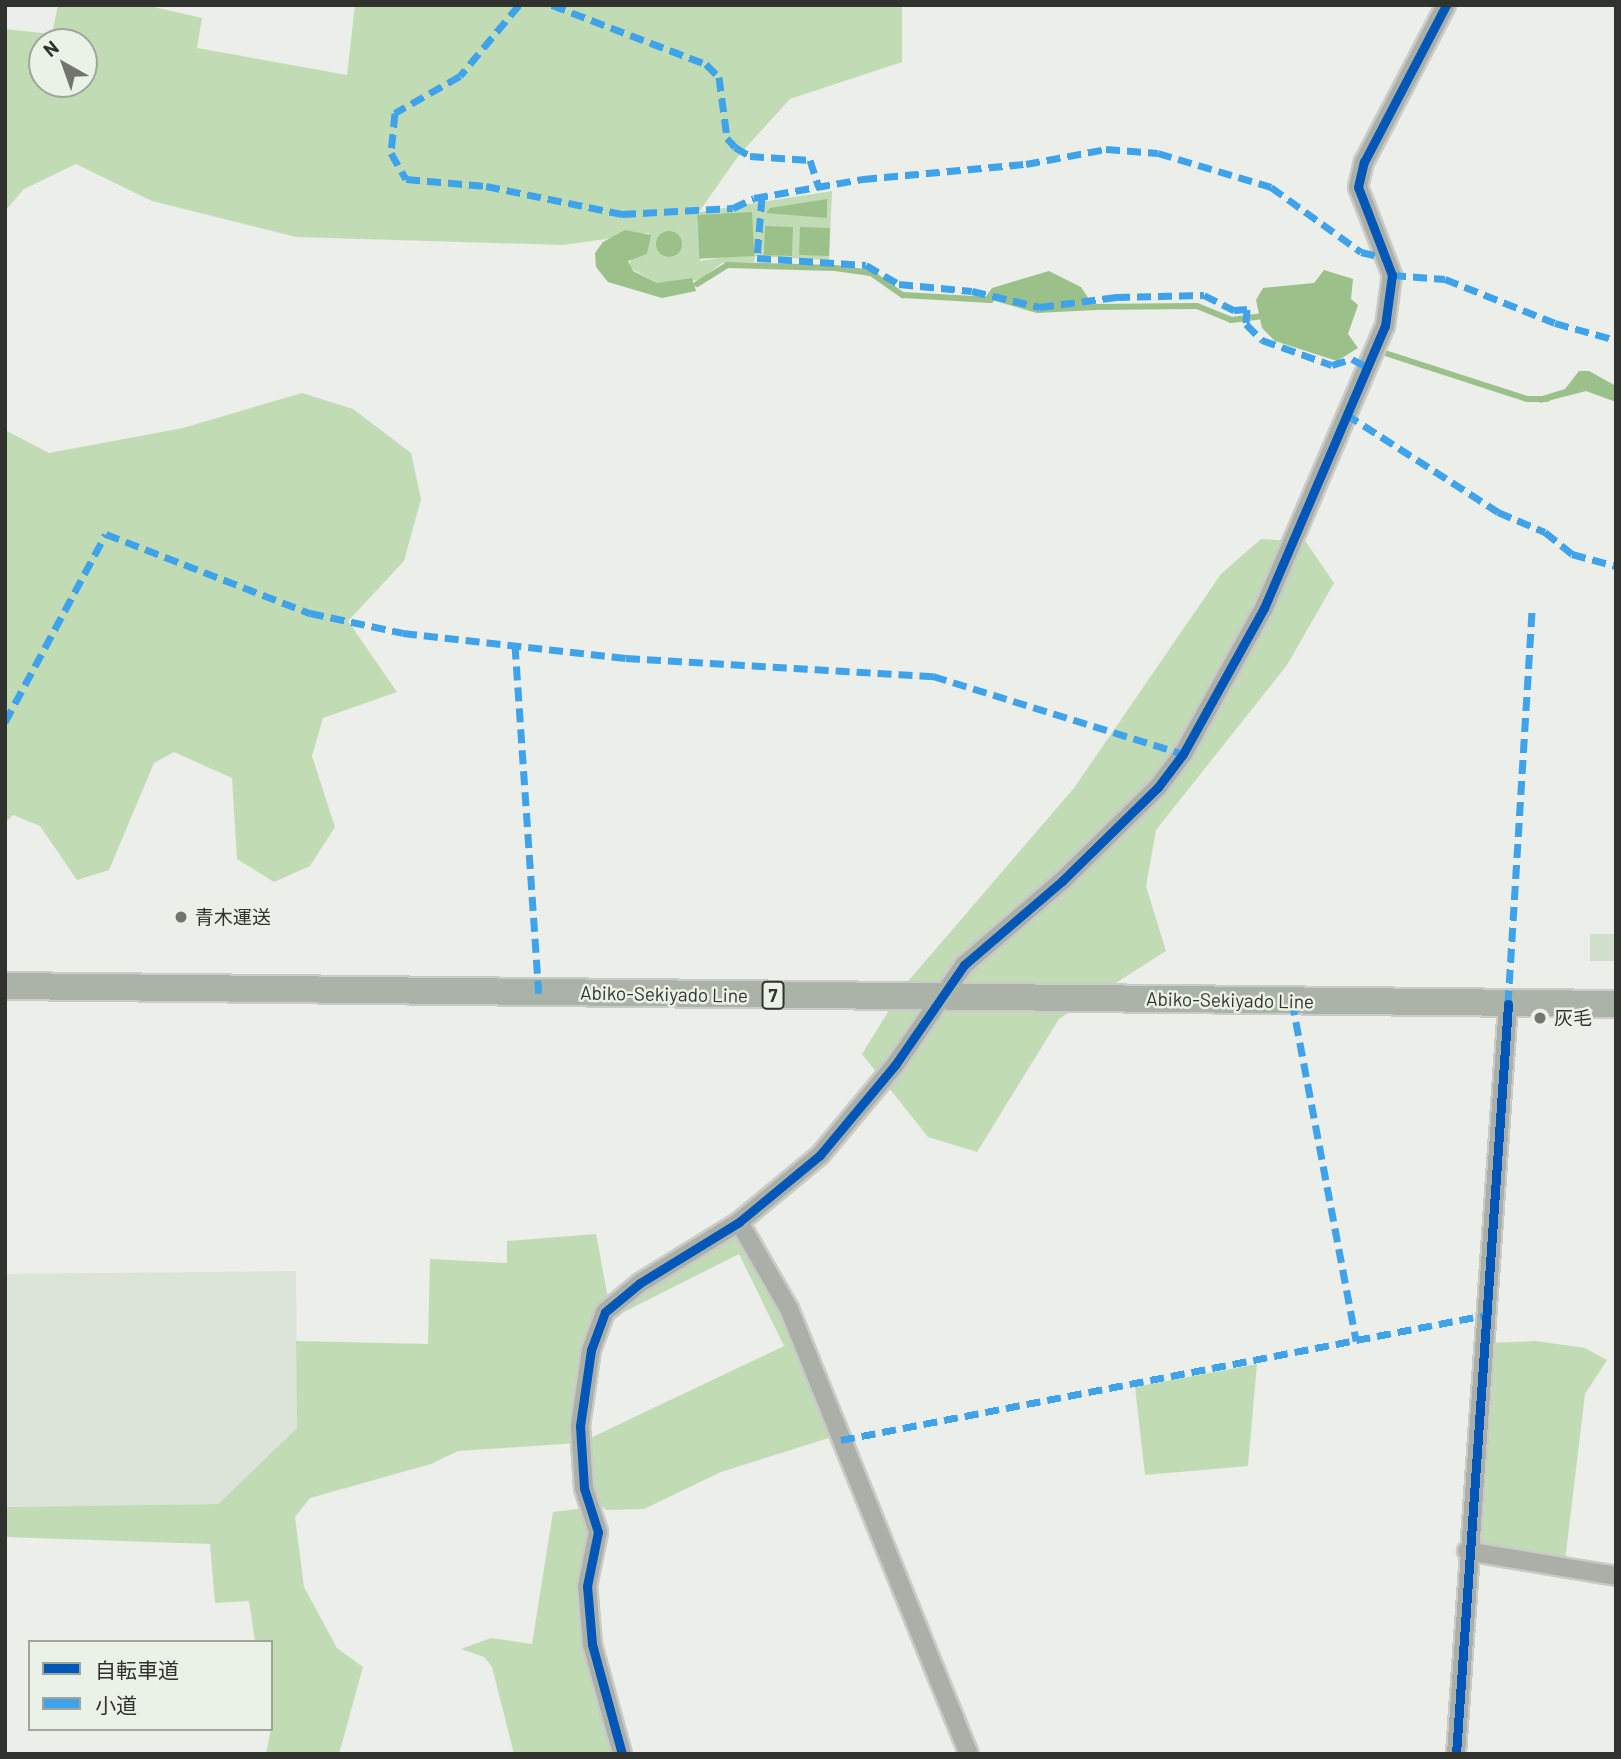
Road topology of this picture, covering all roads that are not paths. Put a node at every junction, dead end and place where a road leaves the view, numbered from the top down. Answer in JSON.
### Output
{"nodes":[{"id":1,"x":1447,"y":5,"type":"edge"},
{"id":2,"x":5,"y":986,"type":"edge"},
{"id":3,"x":938,"y":996,"type":"junction"},
{"id":4,"x":1508,"y":1004,"type":"junction"},
{"id":5,"x":1616,"y":1004,"type":"edge"},
{"id":6,"x":739,"y":1222,"type":"junction"},
{"id":7,"x":1467,"y":1551,"type":"junction"},
{"id":8,"x":1616,"y":1576,"type":"edge"},
{"id":9,"x":622,"y":1754,"type":"edge"},
{"id":10,"x":969,"y":1754,"type":"edge"},
{"id":11,"x":1457,"y":1754,"type":"edge"}],
"edges":[{"from":1,"to":3,"type":"street"},
{"from":2,"to":3,"type":"main road","name":"Abiko-Sekiyado Line","number":"7"},
{"from":3,"to":4,"type":"main road","name":"Abiko-Sekiyado Line","number":"7"},
{"from":3,"to":6,"type":"street"},
{"from":4,"to":5,"type":"main road","name":"Abiko-Sekiyado Line","number":"7"},
{"from":4,"to":7,"type":"street"},
{"from":6,"to":9,"type":"street"},
{"from":6,"to":10,"type":"street"},
{"from":7,"to":8,"type":"street"},
{"from":7,"to":11,"type":"street"}]}
